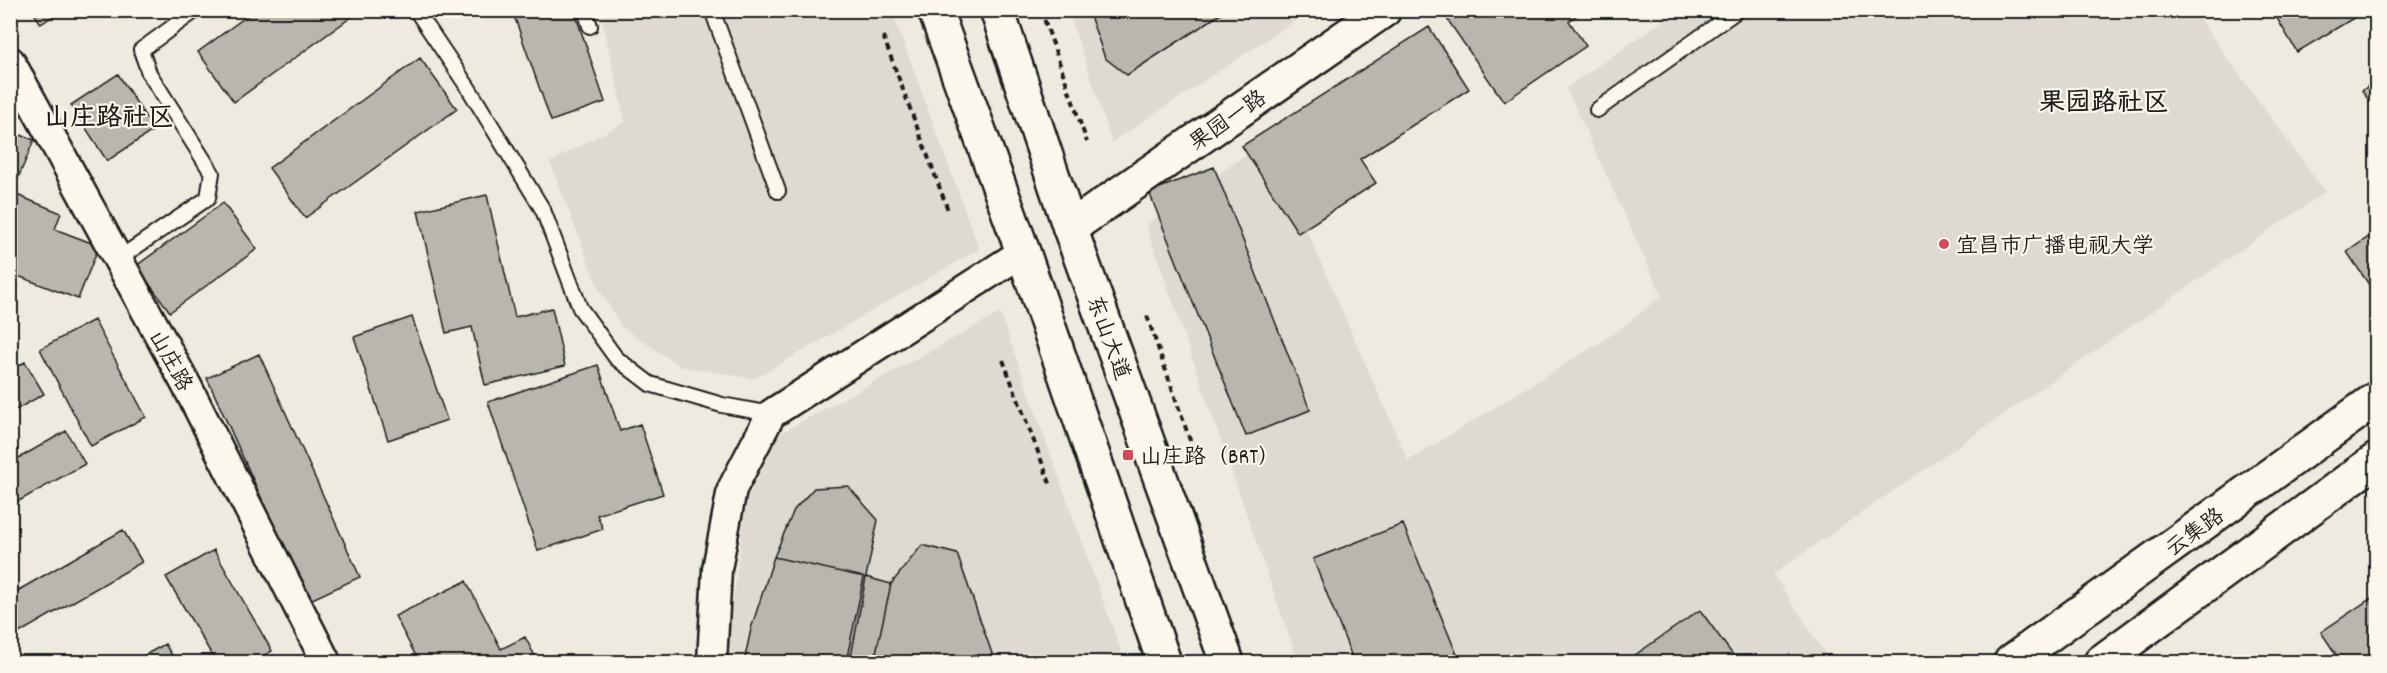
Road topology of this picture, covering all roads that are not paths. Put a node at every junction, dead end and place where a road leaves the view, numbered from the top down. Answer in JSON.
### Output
{"nodes":[{"id":1,"x":196,"y":10,"type":"edge"},
{"id":2,"x":416,"y":10,"type":"edge"},
{"id":3,"x":585,"y":10,"type":"edge"},
{"id":4,"x":712,"y":10,"type":"edge"},
{"id":5,"x":935,"y":10,"type":"edge"},
{"id":6,"x":997,"y":10,"type":"edge"},
{"id":7,"x":1384,"y":10,"type":"edge"},
{"id":8,"x":1738,"y":10,"type":"edge"},
{"id":9,"x":590,"y":26,"type":"dead end"},
{"id":10,"x":10,"y":61,"type":"edge"},
{"id":11,"x":1597,"y":110,"type":"dead end"},
{"id":12,"x":778,"y":191,"type":"dead end"},
{"id":13,"x":1070,"y":228,"type":"junction"},
{"id":14,"x":1023,"y":252,"type":"junction"},
{"id":15,"x":118,"y":259,"type":"junction"},
{"id":16,"x":2376,"y":399,"type":"edge"},
{"id":17,"x":771,"y":414,"type":"junction"},
{"id":18,"x":2376,"y":460,"type":"edge"},
{"id":19,"x":326,"y":663,"type":"edge"},
{"id":20,"x":712,"y":663,"type":"edge"},
{"id":21,"x":1164,"y":663,"type":"edge"},
{"id":22,"x":1227,"y":663,"type":"edge"},
{"id":23,"x":2011,"y":663,"type":"edge"},
{"id":24,"x":2101,"y":663,"type":"edge"}],
"edges":[{"from":1,"to":15,"type":"lane"},
{"from":2,"to":17,"type":"lane"},
{"from":3,"to":9,"type":"lane"},
{"from":4,"to":12,"type":"lane"},
{"from":5,"to":14,"type":"main road"},
{"from":6,"to":13,"type":"main road","name":"东山大道"},
{"from":7,"to":13,"type":"main road","name":"果园一路"},
{"from":8,"to":11,"type":"lane"},
{"from":10,"to":15,"type":"street","name":"山庄路"},
{"from":13,"to":22,"type":"main road","name":"东山大道"},
{"from":14,"to":17,"type":"street"},
{"from":14,"to":21,"type":"main road"},
{"from":15,"to":19,"type":"street","name":"山庄路"},
{"from":16,"to":23,"type":"main road","name":"云集路"},
{"from":17,"to":20,"type":"street"},
{"from":18,"to":24,"type":"main road"}]}
